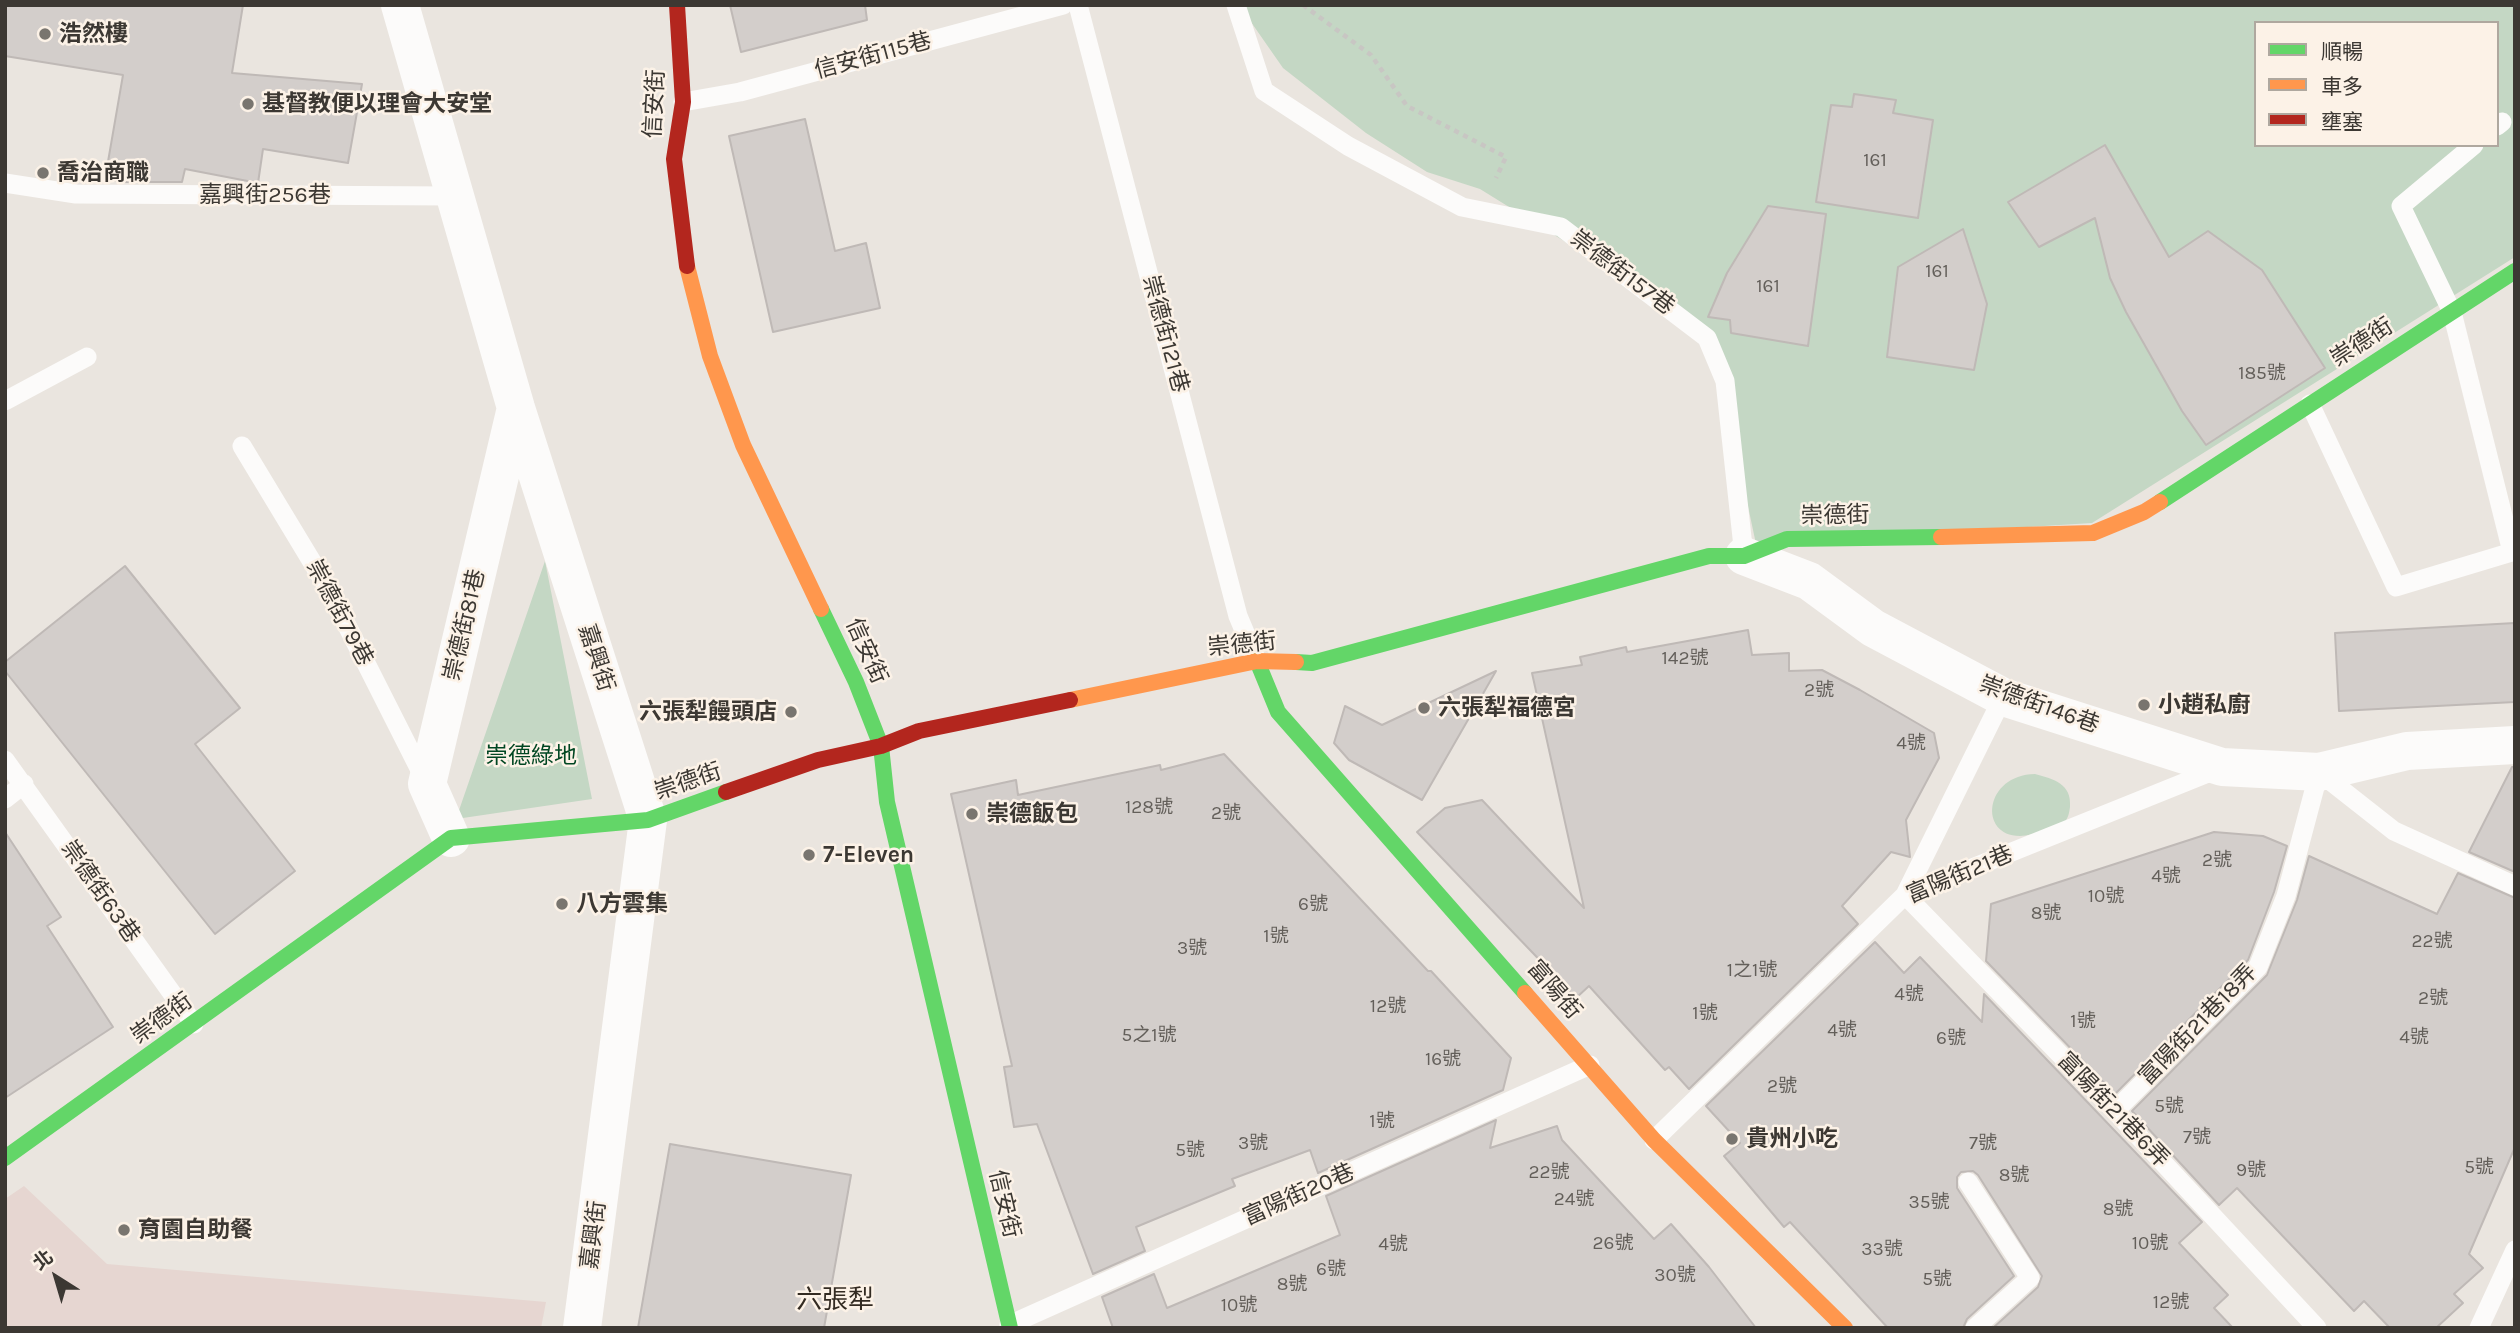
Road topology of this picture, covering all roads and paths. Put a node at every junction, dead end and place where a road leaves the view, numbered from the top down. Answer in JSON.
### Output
{"nodes":[{"id":1,"x":400,"y":5,"type":"edge"},
{"id":2,"x":677,"y":5,"type":"edge"},
{"id":3,"x":1063,"y":5,"type":"edge"},
{"id":4,"x":1079,"y":5,"type":"edge"},
{"id":5,"x":1236,"y":5,"type":"edge"},
{"id":6,"x":1303,"y":5,"type":"edge"},
{"id":7,"x":683,"y":102,"type":"junction"},
{"id":8,"x":2472,"y":147,"type":"edge"},
{"id":9,"x":5,"y":183,"type":"edge"},
{"id":10,"x":453,"y":196,"type":"junction"},
{"id":11,"x":1481,"y":211,"type":"junction"},
{"id":12,"x":2515,"y":271,"type":"edge"},
{"id":13,"x":2452,"y":312,"type":"junction"},
{"id":14,"x":87,"y":357,"type":"dead end"},
{"id":15,"x":5,"y":401,"type":"edge"},
{"id":16,"x":2310,"y":404,"type":"junction"},
{"id":17,"x":516,"y":408,"type":"junction"},
{"id":18,"x":242,"y":446,"type":"dead end"},
{"id":19,"x":1744,"y":556,"type":"junction"},
{"id":20,"x":1257,"y":661,"type":"junction"},
{"id":21,"x":2003,"y":697,"type":"junction"},
{"id":22,"x":2515,"y":745,"type":"edge"},
{"id":23,"x":881,"y":746,"type":"junction"},
{"id":24,"x":5,"y":760,"type":"edge"},
{"id":25,"x":2222,"y":767,"type":"junction"},
{"id":26,"x":2319,"y":772,"type":"junction"},
{"id":27,"x":24,"y":784,"type":"junction"},
{"id":28,"x":427,"y":784,"type":"junction"},
{"id":29,"x":5,"y":799,"type":"edge"},
{"id":30,"x":648,"y":820,"type":"junction"},
{"id":31,"x":451,"y":838,"type":"junction"},
{"id":32,"x":2515,"y":886,"type":"edge"},
{"id":33,"x":1905,"y":895,"type":"junction"},
{"id":34,"x":194,"y":1024,"type":"junction"},
{"id":35,"x":1590,"y":1065,"type":"junction"},
{"id":36,"x":2115,"y":1111,"type":"junction"},
{"id":37,"x":1654,"y":1140,"type":"junction"},
{"id":38,"x":5,"y":1158,"type":"edge"},
{"id":39,"x":1968,"y":1182,"type":"dead end"},
{"id":40,"x":2515,"y":1250,"type":"edge"},
{"id":41,"x":1010,"y":1326,"type":"edge"},
{"id":42,"x":582,"y":1328,"type":"edge"},
{"id":43,"x":1845,"y":1328,"type":"edge"},
{"id":44,"x":1975,"y":1328,"type":"edge"},
{"id":45,"x":2317,"y":1328,"type":"edge"},
{"id":46,"x":2479,"y":1328,"type":"edge"}],
"edges":[{"from":1,"to":10,"type":"street","name":"嘉興街"},
{"from":2,"to":7,"type":"street","name":"信安街"},
{"from":3,"to":7,"type":"lane","name":"信安街115巷"},
{"from":4,"to":20,"type":"lane","name":"崇德街121巷"},
{"from":5,"to":11,"type":"lane","name":"崇德街157巷"},
{"from":6,"to":11,"type":"path"},
{"from":7,"to":23,"type":"street","name":"信安街"},
{"from":8,"to":13,"type":"lane"},
{"from":9,"to":10,"type":"lane","name":"嘉興街256巷"},
{"from":10,"to":17,"type":"street","name":"嘉興街"},
{"from":11,"to":19,"type":"lane","name":"崇德街157巷"},
{"from":12,"to":13,"type":"street","name":"崇德街"},
{"from":13,"to":16,"type":"street","name":"崇德街"},
{"from":13,"to":16,"type":"lane"},
{"from":14,"to":15,"type":"lane"},
{"from":16,"to":19,"type":"street","name":"崇德街"},
{"from":17,"to":28,"type":"street","name":"崇德街81巷"},
{"from":17,"to":30,"type":"street","name":"嘉興街"},
{"from":18,"to":28,"type":"lane","name":"崇德街79巷"},
{"from":19,"to":20,"type":"street","name":"崇德街"},
{"from":19,"to":21,"type":"street","name":"崇德街146巷"},
{"from":20,"to":23,"type":"street","name":"崇德街"},
{"from":20,"to":35,"type":"street","name":"富陽街"},
{"from":21,"to":25,"type":"street","name":"崇德街146巷"},
{"from":21,"to":33,"type":"lane"},
{"from":22,"to":26,"type":"street","name":"崇德街146巷"},
{"from":23,"to":30,"type":"street","name":"崇德街"},
{"from":23,"to":41,"type":"street","name":"信安街"},
{"from":24,"to":27,"type":"lane","name":"崇德街63巷"},
{"from":25,"to":26,"type":"street","name":"崇德街146巷"},
{"from":25,"to":33,"type":"lane","name":"富陽街21巷"},
{"from":26,"to":32,"type":"lane"},
{"from":26,"to":36,"type":"lane","name":"富陽街21巷18弄"},
{"from":27,"to":29,"type":"lane"},
{"from":27,"to":34,"type":"lane","name":"崇德街63巷"},
{"from":28,"to":31,"type":"street"},
{"from":30,"to":31,"type":"street","name":"崇德街"},
{"from":30,"to":42,"type":"street","name":"嘉興街"},
{"from":31,"to":34,"type":"street","name":"崇德街"},
{"from":33,"to":36,"type":"lane","name":"富陽街21巷6弄"},
{"from":33,"to":37,"type":"lane","name":"富陽街21巷"},
{"from":34,"to":38,"type":"street","name":"崇德街"},
{"from":35,"to":37,"type":"street","name":"富陽街"},
{"from":35,"to":41,"type":"lane","name":"富陽街20巷"},
{"from":36,"to":45,"type":"lane","name":"富陽街21巷6弄"},
{"from":37,"to":43,"type":"street","name":"富陽街"},
{"from":39,"to":44,"type":"lane"},
{"from":40,"to":46,"type":"lane"}]}
